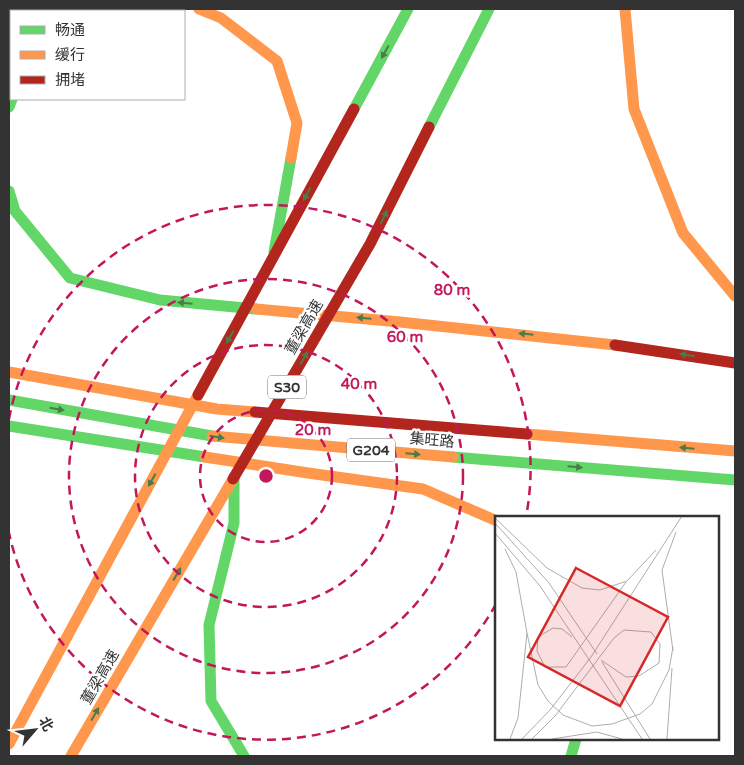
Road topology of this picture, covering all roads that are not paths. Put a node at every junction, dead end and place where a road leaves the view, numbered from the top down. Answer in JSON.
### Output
{"nodes":[{"id":1,"x":199,"y":9,"type":"edge"},
{"id":2,"x":408,"y":9,"type":"edge"},
{"id":3,"x":488,"y":9,"type":"edge"},
{"id":4,"x":625,"y":9,"type":"edge"},
{"id":5,"x":9,"y":191,"type":"edge"},
{"id":6,"x":273,"y":257,"type":"junction"},
{"id":7,"x":735,"y":296,"type":"edge"},
{"id":8,"x":735,"y":363,"type":"edge"},
{"id":9,"x":9,"y":372,"type":"edge"},
{"id":10,"x":9,"y":400,"type":"edge"},
{"id":11,"x":9,"y":426,"type":"edge"},
{"id":12,"x":735,"y":452,"type":"edge"},
{"id":13,"x":234,"y":477,"type":"junction"},
{"id":14,"x":735,"y":480,"type":"edge"},
{"id":15,"x":495,"y":521,"type":"edge"},
{"id":16,"x":576,"y":740,"type":"edge"},
{"id":17,"x":9,"y":744,"type":"edge"},
{"id":18,"x":71,"y":756,"type":"edge"},
{"id":19,"x":244,"y":756,"type":"edge"},
{"id":20,"x":571,"y":756,"type":"edge"}],
"edges":[{"from":1,"to":6,"type":"highway"},
{"from":2,"to":6,"type":"highway","one_way":true,"bridge":true},
{"from":13,"to":3,"type":"highway","name":"董梁高速","number":"S30","one_way":true,"bridge":true},
{"from":4,"to":7,"type":"highway"},
{"from":8,"to":5,"type":"highway","one_way":true},
{"from":6,"to":17,"type":"highway","one_way":true,"bridge":true},
{"from":12,"to":9,"type":"highway","name":"集旺路","number":"G204","one_way":true},
{"from":10,"to":14,"type":"highway","name":"集旺路","number":"G204","one_way":true},
{"from":11,"to":15,"type":"highway"},
{"from":18,"to":13,"type":"highway","name":"董梁高速","number":"S30","one_way":true,"bridge":true},
{"from":13,"to":19,"type":"highway"},
{"from":16,"to":20,"type":"highway"}]}
